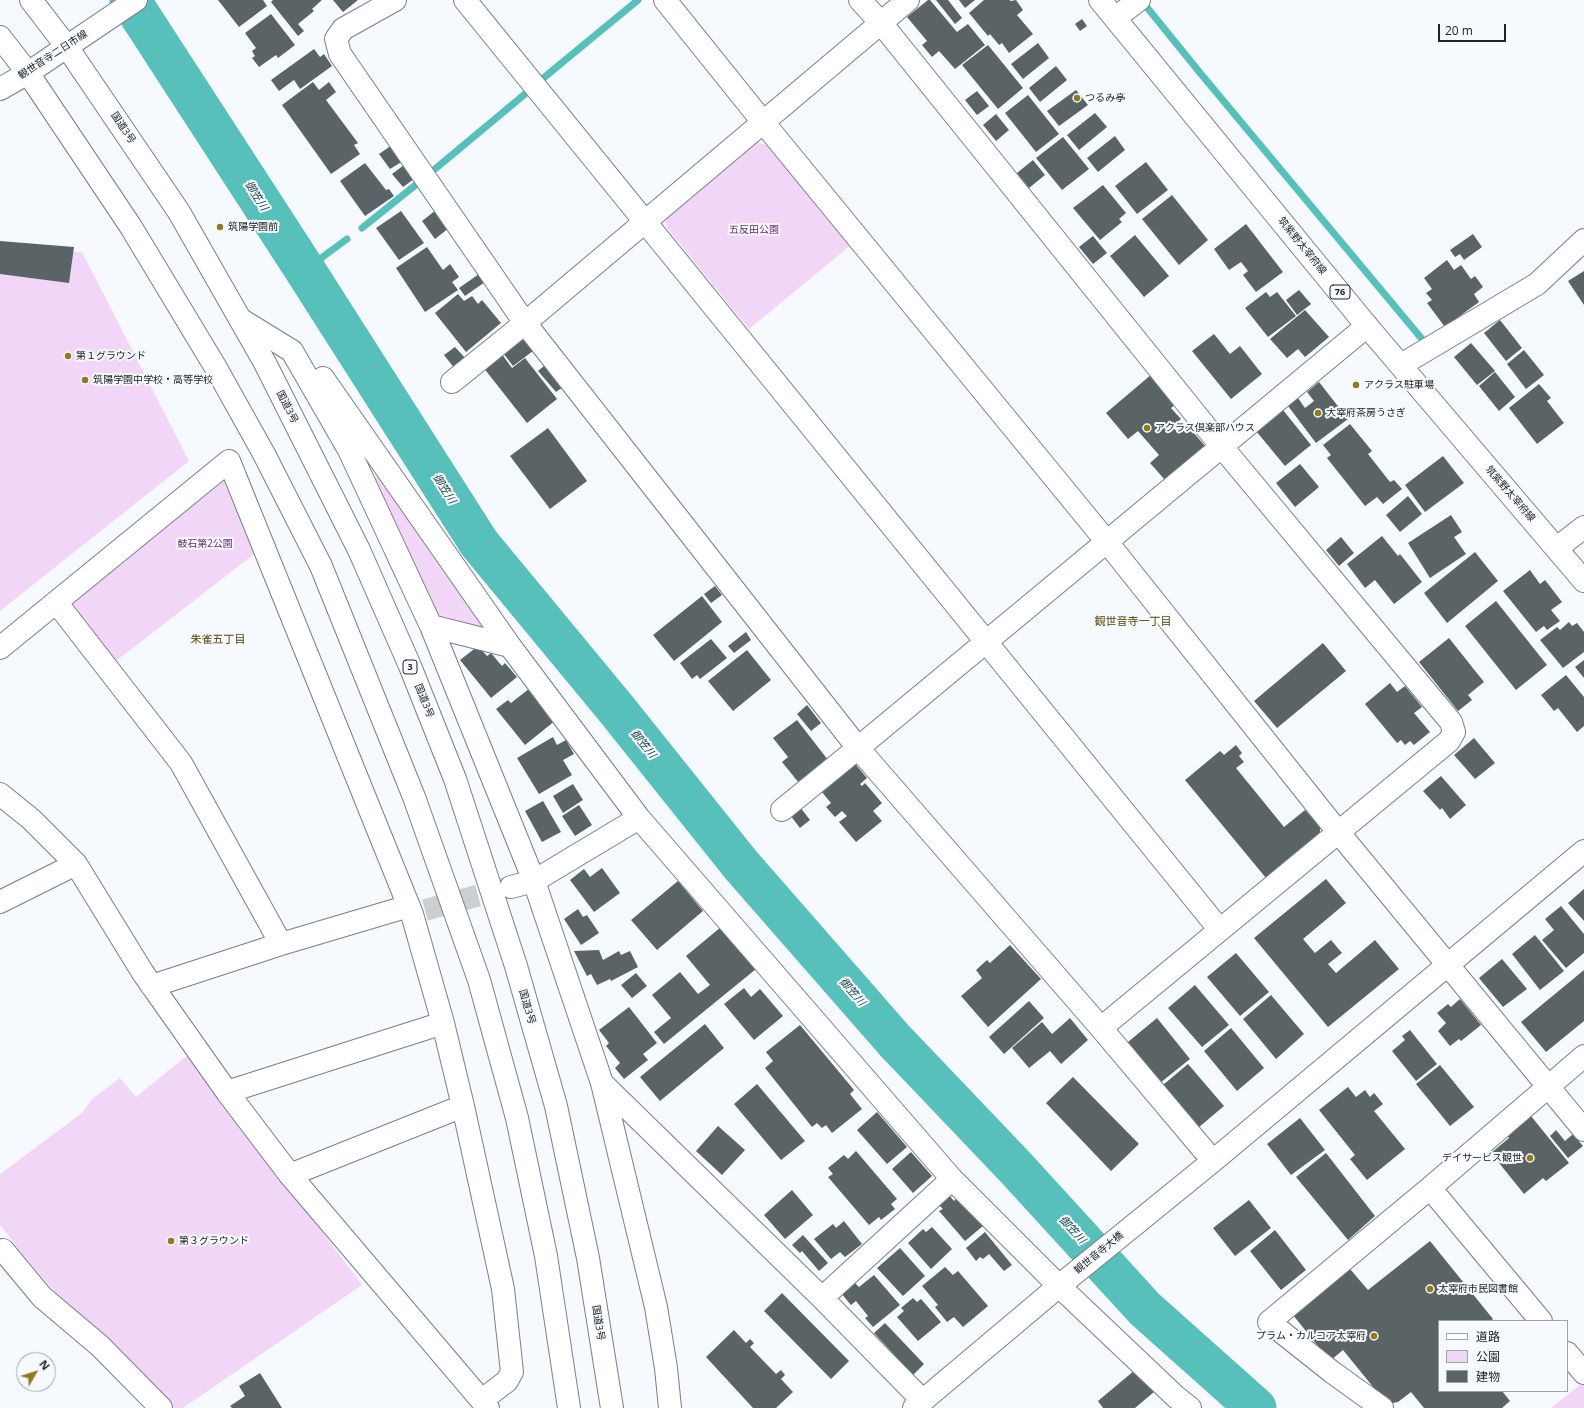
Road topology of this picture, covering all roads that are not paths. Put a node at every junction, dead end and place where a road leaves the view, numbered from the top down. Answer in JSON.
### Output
{"nodes":[{"id":1,"x":31,"y":0,"type":"edge"},
{"id":2,"x":136,"y":0,"type":"edge"},
{"id":3,"x":395,"y":0,"type":"edge"},
{"id":4,"x":465,"y":0,"type":"edge"},
{"id":5,"x":665,"y":0,"type":"edge"},
{"id":6,"x":860,"y":0,"type":"edge"},
{"id":7,"x":908,"y":0,"type":"edge"},
{"id":8,"x":1100,"y":0,"type":"edge"},
{"id":9,"x":1138,"y":1,"type":"edge"},
{"id":10,"x":1115,"y":18,"type":"junction"},
{"id":11,"x":881,"y":23,"type":"junction"},
{"id":12,"x":0,"y":37,"type":"edge"},
{"id":13,"x":67,"y":47,"type":"junction"},
{"id":14,"x":28,"y":73,"type":"junction"},
{"id":15,"x":0,"y":89,"type":"edge"},
{"id":16,"x":763,"y":122,"type":"junction"},
{"id":17,"x":645,"y":222,"type":"junction"},
{"id":18,"x":1584,"y":240,"type":"edge"},
{"id":19,"x":240,"y":319,"type":"junction"},
{"id":20,"x":525,"y":323,"type":"junction"},
{"id":21,"x":1367,"y":326,"type":"junction"},
{"id":22,"x":292,"y":351,"type":"junction"},
{"id":23,"x":1401,"y":365,"type":"junction"},
{"id":24,"x":452,"y":382,"type":"dead end"},
{"id":25,"x":1222,"y":447,"type":"junction"},
{"id":26,"x":1584,"y":527,"type":"edge"},
{"id":27,"x":1107,"y":542,"type":"junction"},
{"id":28,"x":1557,"y":548,"type":"junction"},
{"id":29,"x":1584,"y":581,"type":"edge"},
{"id":30,"x":56,"y":602,"type":"junction"},
{"id":31,"x":432,"y":626,"type":"junction"},
{"id":32,"x":986,"y":641,"type":"junction"},
{"id":33,"x":510,"y":646,"type":"junction"},
{"id":34,"x":0,"y":648,"type":"edge"},
{"id":35,"x":858,"y":748,"type":"junction"},
{"id":36,"x":0,"y":794,"type":"edge"},
{"id":37,"x":782,"y":810,"type":"dead end"},
{"id":38,"x":639,"y":818,"type":"junction"},
{"id":39,"x":1339,"y":833,"type":"junction"},
{"id":40,"x":1584,"y":851,"type":"edge"},
{"id":41,"x":76,"y":864,"type":"junction"},
{"id":42,"x":534,"y":881,"type":"junction"},
{"id":43,"x":512,"y":887,"type":"tunnel mouth"},
{"id":44,"x":0,"y":902,"type":"edge"},
{"id":45,"x":416,"y":910,"type":"junction"},
{"id":46,"x":1220,"y":930,"type":"junction"},
{"id":47,"x":281,"y":944,"type":"junction"},
{"id":48,"x":1448,"y":964,"type":"junction"},
{"id":49,"x":152,"y":986,"type":"junction"},
{"id":50,"x":443,"y":1023,"type":"junction"},
{"id":51,"x":1101,"y":1028,"type":"junction"},
{"id":52,"x":1584,"y":1056,"type":"edge"},
{"id":53,"x":602,"y":1083,"type":"junction"},
{"id":54,"x":1548,"y":1086,"type":"junction"},
{"id":55,"x":227,"y":1092,"type":"junction"},
{"id":56,"x":463,"y":1106,"type":"junction"},
{"id":57,"x":1584,"y":1130,"type":"edge"},
{"id":58,"x":1213,"y":1161,"type":"junction"},
{"id":59,"x":290,"y":1175,"type":"junction"},
{"id":60,"x":952,"y":1179,"type":"junction"},
{"id":61,"x":1430,"y":1188,"type":"junction"},
{"id":62,"x":0,"y":1252,"type":"edge"},
{"id":63,"x":1062,"y":1283,"type":"junction"},
{"id":64,"x":822,"y":1298,"type":"junction"},
{"id":65,"x":1540,"y":1320,"type":"edge"},
{"id":66,"x":1568,"y":1353,"type":"edge"},
{"id":67,"x":1584,"y":1373,"type":"edge"},
{"id":68,"x":485,"y":1404,"type":"edge"},
{"id":69,"x":918,"y":1404,"type":"edge"},
{"id":70,"x":161,"y":1408,"type":"edge"},
{"id":71,"x":569,"y":1408,"type":"edge"},
{"id":72,"x":612,"y":1408,"type":"edge"},
{"id":73,"x":670,"y":1408,"type":"edge"},
{"id":74,"x":1190,"y":1408,"type":"edge"},
{"id":75,"x":1382,"y":1408,"type":"edge"}],
"edges":[{"from":1,"to":13,"type":"main road","name":"国道3号","number":"3"},
{"from":2,"to":13,"type":"main road","name":"観世音寺二日市線"},
{"from":3,"to":20,"type":"main road"},
{"from":4,"to":17,"type":"main road"},
{"from":5,"to":16,"type":"main road"},
{"from":6,"to":11,"type":"main road"},
{"from":7,"to":11,"type":"main road"},
{"from":8,"to":10,"type":"main road","name":"筑紫野太宰府線","number":"76"},
{"from":9,"to":10,"type":"main road"},
{"from":10,"to":21,"type":"main road","name":"筑紫野太宰府線","number":"76"},
{"from":11,"to":16,"type":"main road"},
{"from":11,"to":25,"type":"main road"},
{"from":12,"to":14,"type":"main road"},
{"from":13,"to":14,"type":"main road","name":"観世音寺二日市線"},
{"from":13,"to":19,"type":"main road","name":"国道3号","number":"3"},
{"from":14,"to":15,"type":"main road","name":"観世音寺二日市線"},
{"from":14,"to":71,"type":"main road"},
{"from":16,"to":17,"type":"main road"},
{"from":16,"to":27,"type":"main road"},
{"from":17,"to":20,"type":"main road"},
{"from":17,"to":32,"type":"main road"},
{"from":18,"to":23,"type":"main road"},
{"from":19,"to":22,"type":"main road"},
{"from":19,"to":72,"type":"main road","name":"国道3号","number":"3"},
{"from":20,"to":24,"type":"main road"},
{"from":20,"to":35,"type":"main road"},
{"from":21,"to":23,"type":"main road","name":"筑紫野太宰府線","number":"76"},
{"from":21,"to":25,"type":"main road"},
{"from":22,"to":31,"type":"main road"},
{"from":22,"to":33,"type":"main road"},
{"from":23,"to":28,"type":"main road","name":"筑紫野太宰府線","number":"76"},
{"from":25,"to":27,"type":"main road"},
{"from":25,"to":39,"type":"main road"},
{"from":26,"to":28,"type":"main road"},
{"from":27,"to":32,"type":"main road"},
{"from":27,"to":39,"type":"main road"},
{"from":28,"to":29,"type":"main road","name":"筑紫野太宰府線","number":"76"},
{"from":30,"to":34,"type":"main road"},
{"from":30,"to":45,"type":"main road"},
{"from":30,"to":47,"type":"main road"},
{"from":31,"to":33,"type":"main road"},
{"from":31,"to":42,"type":"main road"},
{"from":32,"to":35,"type":"main road"},
{"from":32,"to":46,"type":"main road"},
{"from":33,"to":38,"type":"main road"},
{"from":35,"to":37,"type":"main road"},
{"from":35,"to":51,"type":"main road"},
{"from":36,"to":41,"type":"main road"},
{"from":38,"to":42,"type":"main road"},
{"from":38,"to":60,"type":"main road"},
{"from":39,"to":46,"type":"main road"},
{"from":39,"to":48,"type":"main road"},
{"from":40,"to":48,"type":"main road","name":"観世音寺大橋"},
{"from":41,"to":44,"type":"main road"},
{"from":41,"to":49,"type":"main road"},
{"from":42,"to":43,"type":"main road"},
{"from":42,"to":53,"type":"main road"},
{"from":45,"to":47,"type":"main road"},
{"from":45,"to":50,"type":"main road"},
{"from":46,"to":51,"type":"main road"},
{"from":47,"to":49,"type":"main road"},
{"from":48,"to":54,"type":"main road"},
{"from":48,"to":58,"type":"main road","name":"観世音寺大橋"},
{"from":49,"to":55,"type":"main road"},
{"from":50,"to":55,"type":"main road"},
{"from":50,"to":56,"type":"main road"},
{"from":51,"to":58,"type":"main road"},
{"from":52,"to":54,"type":"main road"},
{"from":53,"to":64,"type":"main road"},
{"from":53,"to":73,"type":"main road"},
{"from":54,"to":57,"type":"main road"},
{"from":54,"to":61,"type":"main road"},
{"from":55,"to":59,"type":"main road"},
{"from":56,"to":59,"type":"main road"},
{"from":56,"to":68,"type":"main road"},
{"from":58,"to":63,"type":"main road","name":"観世音寺大橋"},
{"from":59,"to":68,"type":"main road"},
{"from":60,"to":63,"type":"main road"},
{"from":60,"to":64,"type":"main road"},
{"from":61,"to":65,"type":"main road"},
{"from":61,"to":75,"type":"main road"},
{"from":62,"to":70,"type":"main road"},
{"from":63,"to":69,"type":"main road","name":"観世音寺大橋"},
{"from":63,"to":74,"type":"main road"},
{"from":64,"to":69,"type":"main road"},
{"from":66,"to":67,"type":"main road"}]}
